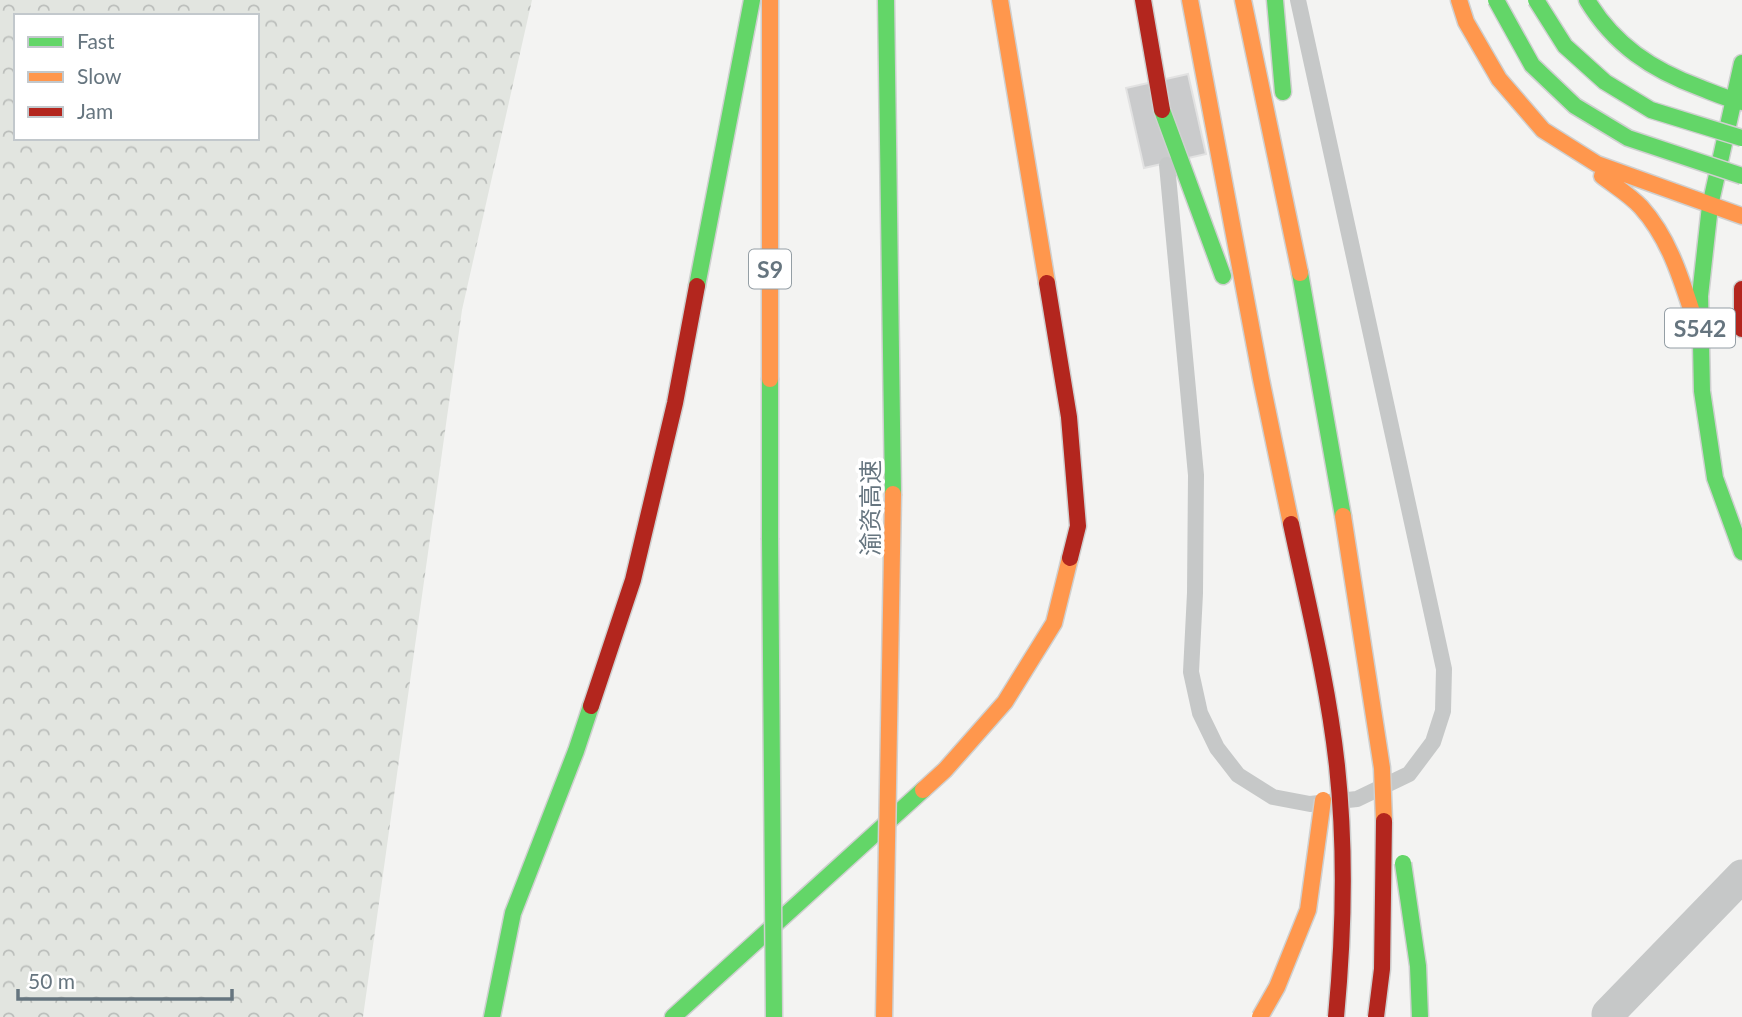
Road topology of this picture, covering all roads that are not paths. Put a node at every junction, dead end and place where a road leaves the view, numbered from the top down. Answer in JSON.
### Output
{"nodes":[{"id":1,"x":752,"y":0,"type":"edge"},
{"id":2,"x":770,"y":0,"type":"edge"},
{"id":3,"x":886,"y":0,"type":"edge"},
{"id":4,"x":1143,"y":0,"type":"edge"},
{"id":5,"x":1190,"y":0,"type":"edge"},
{"id":6,"x":1243,"y":0,"type":"edge"},
{"id":7,"x":1275,"y":0,"type":"edge"},
{"id":8,"x":1298,"y":0,"type":"edge"},
{"id":9,"x":1459,"y":0,"type":"edge"},
{"id":10,"x":1496,"y":0,"type":"edge"},
{"id":11,"x":1536,"y":0,"type":"edge"},
{"id":12,"x":1587,"y":0,"type":"edge"},
{"id":13,"x":1001,"y":6,"type":"edge"},
{"id":14,"x":1742,"y":63,"type":"edge"},
{"id":15,"x":1739,"y":102,"type":"edge"},
{"id":16,"x":1285,"y":107,"type":"dead end"},
{"id":17,"x":1162,"y":110,"type":"junction"},
{"id":18,"x":1543,"y":130,"type":"junction"},
{"id":19,"x":1287,"y":134,"type":"dead end"},
{"id":20,"x":1742,"y":138,"type":"edge"},
{"id":21,"x":1742,"y":176,"type":"edge"},
{"id":22,"x":1710,"y":206,"type":"junction"},
{"id":23,"x":1742,"y":216,"type":"edge"},
{"id":24,"x":1300,"y":268,"type":"junction"},
{"id":25,"x":1742,"y":289,"type":"edge"},
{"id":26,"x":1742,"y":329,"type":"edge"},
{"id":27,"x":1701,"y":338,"type":"junction"},
{"id":28,"x":1261,"y":379,"type":"junction"},
{"id":29,"x":1742,"y":552,"type":"edge"},
{"id":30,"x":1332,"y":729,"type":"junction"},
{"id":31,"x":1381,"y":768,"type":"junction"},
{"id":32,"x":1742,"y":876,"type":"edge"},
{"id":33,"x":1608,"y":1014,"type":"dead end"},
{"id":34,"x":492,"y":1017,"type":"edge"},
{"id":35,"x":673,"y":1017,"type":"edge"},
{"id":36,"x":774,"y":1017,"type":"edge"},
{"id":37,"x":884,"y":1017,"type":"edge"},
{"id":38,"x":1260,"y":1017,"type":"edge"},
{"id":39,"x":1336,"y":1017,"type":"edge"},
{"id":40,"x":1376,"y":1017,"type":"edge"},
{"id":41,"x":1420,"y":1017,"type":"edge"}],
"edges":[{"from":1,"to":34,"type":"main road"},
{"from":2,"to":36,"type":"main road","number":"S9","bridge":true},
{"from":3,"to":37,"type":"main road","name":"渝资高速","bridge":true},
{"from":4,"to":17,"type":"main road"},
{"from":5,"to":28,"type":"main road"},
{"from":6,"to":24,"type":"main road"},
{"from":7,"to":16,"type":"main road"},
{"from":8,"to":17,"type":"lane"},
{"from":9,"to":18,"type":"main road"},
{"from":10,"to":21,"type":"main road","bridge":true},
{"from":11,"to":20,"type":"main road","bridge":true},
{"from":12,"to":15,"type":"main road"},
{"from":13,"to":35,"type":"main road"},
{"from":14,"to":15,"type":"main road","number":"S542"},
{"from":15,"to":22,"type":"main road","number":"S542"},
{"from":17,"to":28,"type":"main road"},
{"from":18,"to":22,"type":"main road"},
{"from":18,"to":27,"type":"main road"},
{"from":19,"to":24,"type":"main road"},
{"from":22,"to":23,"type":"main road"},
{"from":22,"to":27,"type":"main road","number":"S542"},
{"from":24,"to":31,"type":"main road","bridge":true},
{"from":25,"to":26,"type":"main road","number":"S542"},
{"from":27,"to":29,"type":"main road","number":"S542"},
{"from":28,"to":30,"type":"main road","bridge":true},
{"from":30,"to":38,"type":"main road","bridge":true},
{"from":30,"to":39,"type":"main road","bridge":true},
{"from":31,"to":40,"type":"main road","bridge":true},
{"from":31,"to":41,"type":"main road","bridge":true},
{"from":32,"to":33,"type":"street"}]}
